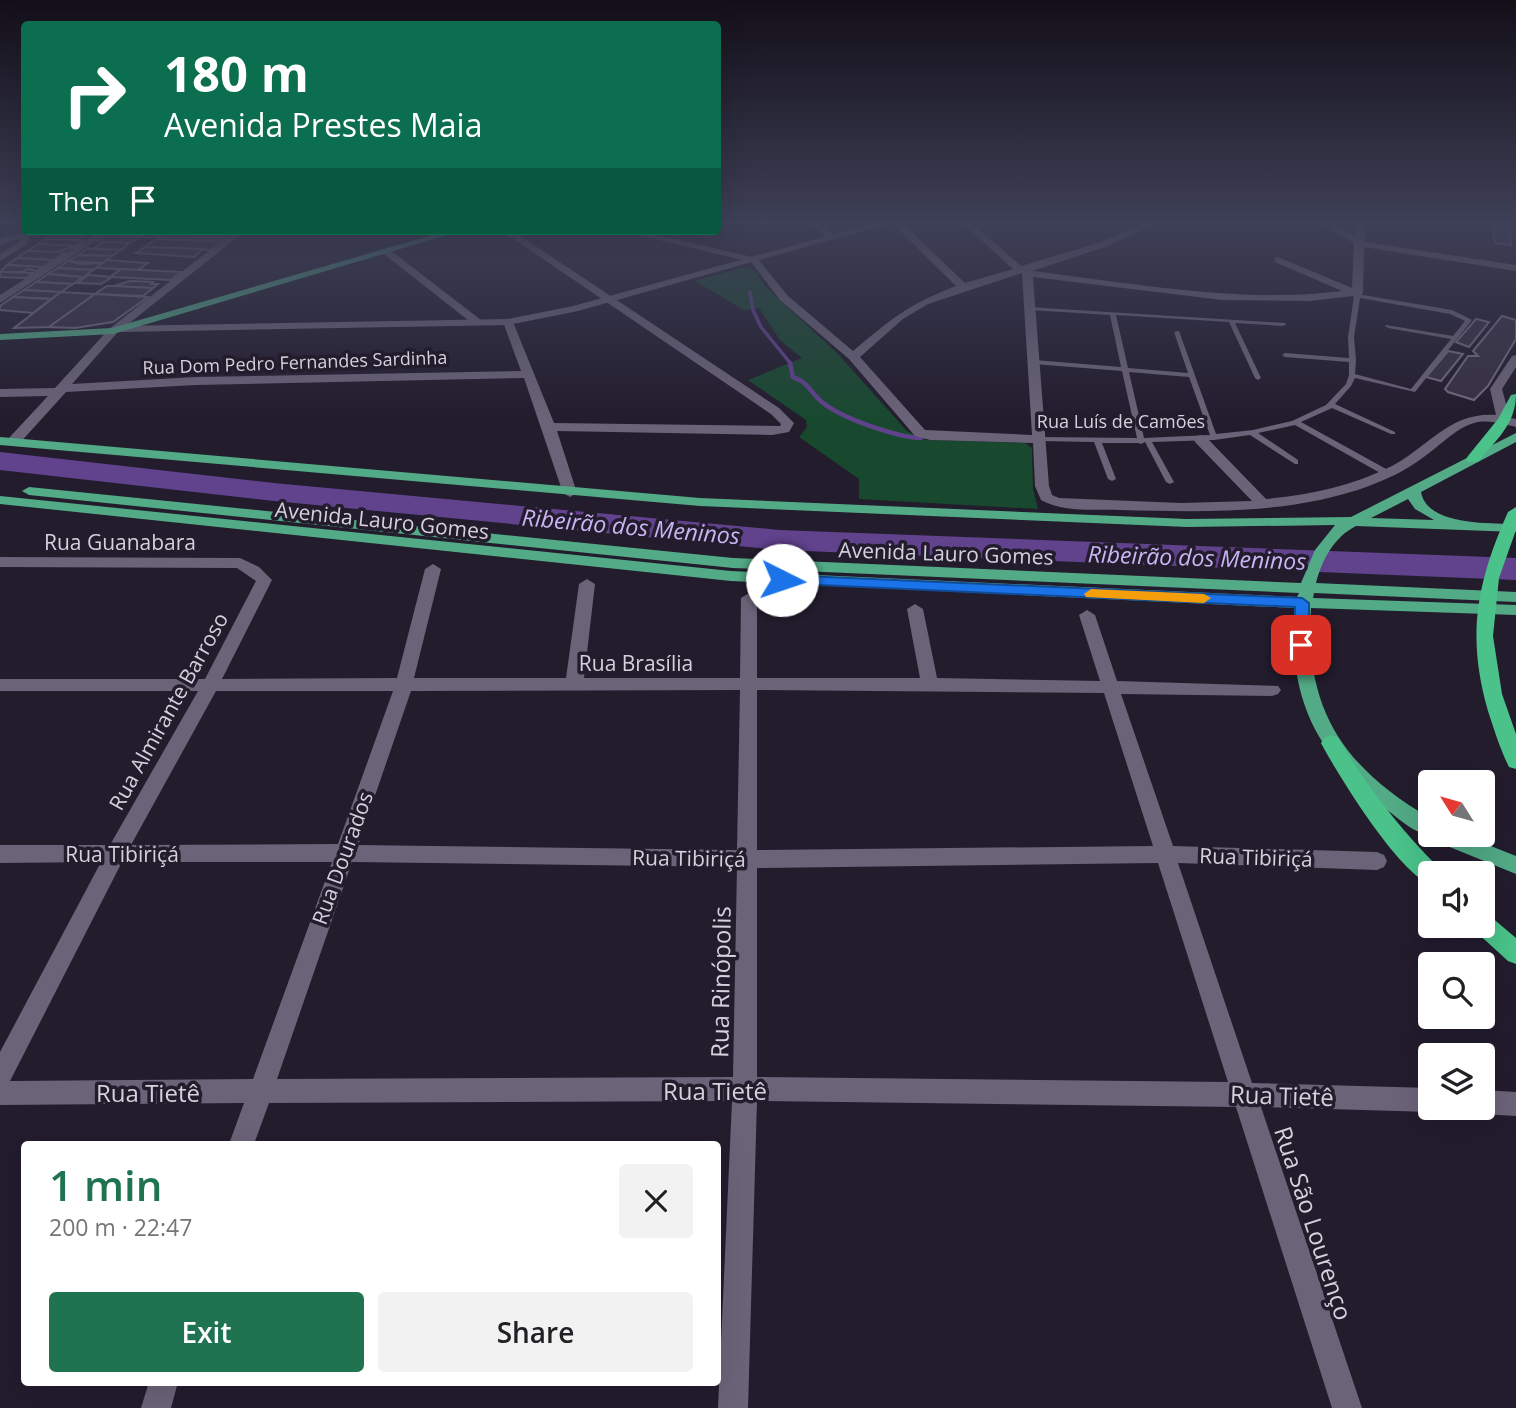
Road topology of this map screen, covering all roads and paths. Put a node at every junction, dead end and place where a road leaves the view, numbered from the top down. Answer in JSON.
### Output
{"nodes":[{"id":1,"x":19,"y":288,"type":"edge"},
{"id":2,"x":169,"y":288,"type":"edge"},
{"id":3,"x":263,"y":288,"type":"edge"},
{"id":4,"x":432,"y":288,"type":"edge"},
{"id":5,"x":592,"y":288,"type":"edge"},
{"id":6,"x":651,"y":288,"type":"edge"},
{"id":7,"x":776,"y":288,"type":"edge"},
{"id":8,"x":961,"y":288,"type":"edge"},
{"id":9,"x":1027,"y":288,"type":"edge"},
{"id":10,"x":1152,"y":288,"type":"edge"},
{"id":11,"x":1342,"y":288,"type":"edge"},
{"id":12,"x":1357,"y":288,"type":"edge"},
{"id":13,"x":1357,"y":294,"type":"junction"},
{"id":14,"x":609,"y":299,"type":"junction"},
{"id":15,"x":0,"y":300,"type":"edge"},
{"id":16,"x":1030,"y":308,"type":"junction"},
{"id":17,"x":1112,"y":315,"type":"junction"},
{"id":18,"x":508,"y":322,"type":"junction"},
{"id":19,"x":477,"y":323,"type":"junction"},
{"id":20,"x":1233,"y":323,"type":"junction"},
{"id":21,"x":1283,"y":324,"type":"dead end"},
{"id":22,"x":1388,"y":326,"type":"dead end"},
{"id":23,"x":116,"y":330,"type":"junction"},
{"id":24,"x":1177,"y":332,"type":"dead end"},
{"id":25,"x":0,"y":337,"type":"edge"},
{"id":26,"x":1454,"y":338,"type":"junction"},
{"id":27,"x":1285,"y":355,"type":"dead end"},
{"id":28,"x":853,"y":357,"type":"junction"},
{"id":29,"x":1516,"y":358,"type":"edge"},
{"id":30,"x":1353,"y":360,"type":"junction"},
{"id":31,"x":1034,"y":362,"type":"junction"},
{"id":32,"x":1126,"y":370,"type":"junction"},
{"id":33,"x":528,"y":374,"type":"junction"},
{"id":34,"x":1192,"y":375,"type":"junction"},
{"id":35,"x":1352,"y":375,"type":"junction"},
{"id":36,"x":1258,"y":378,"type":"dead end"},
{"id":37,"x":62,"y":390,"type":"junction"},
{"id":38,"x":0,"y":393,"type":"edge"},
{"id":39,"x":1516,"y":398,"type":"edge"},
{"id":40,"x":1331,"y":405,"type":"junction"},
{"id":41,"x":1510,"y":421,"type":"edge"},
{"id":42,"x":1296,"y":422,"type":"junction"},
{"id":43,"x":549,"y":427,"type":"junction"},
{"id":44,"x":1251,"y":432,"type":"junction"},
{"id":45,"x":1393,"y":433,"type":"dead end"},
{"id":46,"x":1516,"y":437,"type":"edge"},
{"id":47,"x":1207,"y":438,"type":"junction"},
{"id":48,"x":1039,"y":439,"type":"junction"},
{"id":49,"x":1097,"y":440,"type":"junction"},
{"id":50,"x":7,"y":441,"type":"edge"},
{"id":51,"x":1144,"y":442,"type":"junction"},
{"id":52,"x":1473,"y":459,"type":"junction"},
{"id":53,"x":1295,"y":462,"type":"dead end"},
{"id":54,"x":1385,"y":472,"type":"junction"},
{"id":55,"x":1112,"y":479,"type":"dead end"},
{"id":56,"x":1170,"y":482,"type":"dead end"},
{"id":57,"x":0,"y":488,"type":"edge"},
{"id":58,"x":1414,"y":489,"type":"junction"},
{"id":59,"x":570,"y":493,"type":"junction"},
{"id":60,"x":0,"y":500,"type":"edge"},
{"id":61,"x":1263,"y":504,"type":"junction"},
{"id":62,"x":1516,"y":512,"type":"edge"},
{"id":63,"x":1266,"y":520,"type":"junction"},
{"id":64,"x":1352,"y":521,"type":"junction"},
{"id":65,"x":1460,"y":525,"type":"junction"},
{"id":66,"x":1516,"y":528,"type":"edge"},
{"id":67,"x":1326,"y":544,"type":"junction"},
{"id":68,"x":0,"y":562,"type":"edge"},
{"id":69,"x":240,"y":563,"type":"joint"},
{"id":70,"x":433,"y":569,"type":"dead end"},
{"id":71,"x":587,"y":584,"type":"dead end"},
{"id":72,"x":1306,"y":589,"type":"junction"},
{"id":73,"x":1516,"y":597,"type":"edge"},
{"id":74,"x":749,"y":598,"type":"dead end"},
{"id":75,"x":915,"y":609,"type":"dead end"},
{"id":76,"x":1516,"y":610,"type":"edge"},
{"id":77,"x":1087,"y":615,"type":"dead end"},
{"id":78,"x":930,"y":684,"type":"junction"},
{"id":79,"x":0,"y":685,"type":"edge"},
{"id":80,"x":404,"y":685,"type":"junction"},
{"id":81,"x":749,"y":685,"type":"junction"},
{"id":82,"x":210,"y":686,"type":"junction"},
{"id":83,"x":573,"y":686,"type":"junction"},
{"id":84,"x":1110,"y":686,"type":"junction"},
{"id":85,"x":1272,"y":690,"type":"dead end"},
{"id":86,"x":1331,"y":743,"type":"junction"},
{"id":87,"x":1516,"y":761,"type":"edge"},
{"id":88,"x":1418,"y":820,"type":"edge"},
{"id":89,"x":1472,"y":847,"type":"edge"},
{"id":90,"x":344,"y":853,"type":"junction"},
{"id":91,"x":0,"y":854,"type":"edge"},
{"id":92,"x":1165,"y":854,"type":"junction"},
{"id":93,"x":115,"y":855,"type":"junction"},
{"id":94,"x":748,"y":859,"type":"junction"},
{"id":95,"x":1377,"y":861,"type":"dead end"},
{"id":96,"x":1418,"y":861,"type":"edge"},
{"id":97,"x":1516,"y":865,"type":"edge"},
{"id":98,"x":1495,"y":934,"type":"edge"},
{"id":99,"x":1516,"y":953,"type":"edge"},
{"id":100,"x":0,"y":1076,"type":"edge"},
{"id":101,"x":745,"y":1090,"type":"junction"},
{"id":102,"x":260,"y":1091,"type":"junction"},
{"id":103,"x":0,"y":1093,"type":"edge"},
{"id":104,"x":1244,"y":1094,"type":"junction"},
{"id":105,"x":1418,"y":1100,"type":"edge"},
{"id":106,"x":1495,"y":1103,"type":"edge"},
{"id":107,"x":1516,"y":1104,"type":"edge"},
{"id":108,"x":243,"y":1141,"type":"edge"},
{"id":109,"x":163,"y":1386,"type":"edge"},
{"id":110,"x":156,"y":1408,"type":"edge"},
{"id":111,"x":733,"y":1408,"type":"edge"},
{"id":112,"x":1347,"y":1408,"type":"edge"}],
"edges":[{"from":1,"to":15,"type":"street"},
{"from":2,"to":23,"type":"street"},
{"from":3,"to":23,"type":"main road"},
{"from":4,"to":19,"type":"street"},
{"from":5,"to":14,"type":"street"},
{"from":6,"to":14,"type":"street"},
{"from":7,"to":28,"type":"street"},
{"from":8,"to":28,"type":"street"},
{"from":9,"to":16,"type":"street"},
{"from":10,"to":13,"type":"street"},
{"from":11,"to":13,"type":"street"},
{"from":12,"to":13,"type":"street"},
{"from":13,"to":26,"type":"lane"},
{"from":13,"to":30,"type":"lane"},
{"from":14,"to":18,"type":"street"},
{"from":14,"to":43,"type":"street"},
{"from":16,"to":17,"type":"lane"},
{"from":16,"to":31,"type":"street"},
{"from":17,"to":20,"type":"lane"},
{"from":17,"to":32,"type":"lane"},
{"from":18,"to":19,"type":"street"},
{"from":18,"to":33,"type":"street"},
{"from":19,"to":23,"type":"street"},
{"from":20,"to":21,"type":"lane"},
{"from":20,"to":36,"type":"lane"},
{"from":22,"to":26,"type":"lane"},
{"from":23,"to":25,"type":"main road"},
{"from":23,"to":37,"type":"street"},
{"from":24,"to":34,"type":"lane"},
{"from":26,"to":35,"type":"lane"},
{"from":27,"to":30,"type":"lane"},
{"from":28,"to":48,"type":"street","name":"Rua Luís de Camões"},
{"from":29,"to":41,"type":"street"},
{"from":30,"to":35,"type":"lane"},
{"from":31,"to":32,"type":"lane"},
{"from":31,"to":48,"type":"street"},
{"from":32,"to":34,"type":"lane"},
{"from":32,"to":51,"type":"lane"},
{"from":33,"to":37,"type":"street","name":"Rua Dom Pedro Fernandes Sardinha"},
{"from":33,"to":43,"type":"street"},
{"from":34,"to":47,"type":"lane"},
{"from":35,"to":40,"type":"lane","name":"Rua Luís de Camões"},
{"from":37,"to":38,"type":"street","name":"Rua Dom Pedro Fernandes Sardinha"},
{"from":37,"to":50,"type":"street"},
{"from":39,"to":41,"type":"highway"},
{"from":40,"to":42,"type":"lane","name":"Rua Luís de Camões"},
{"from":40,"to":45,"type":"lane"},
{"from":41,"to":52,"type":"highway"},
{"from":41,"to":54,"type":"street"},
{"from":42,"to":44,"type":"lane","name":"Rua Luís de Camões"},
{"from":42,"to":54,"type":"lane"},
{"from":43,"to":59,"type":"street"},
{"from":44,"to":47,"type":"lane","name":"Rua Luís de Camões"},
{"from":44,"to":53,"type":"lane"},
{"from":46,"to":52,"type":"main road"},
{"from":47,"to":51,"type":"lane","name":"Rua Luís de Camões"},
{"from":47,"to":61,"type":"street"},
{"from":48,"to":49,"type":"lane","name":"Rua Luís de Camões"},
{"from":48,"to":61,"type":"street"},
{"from":49,"to":51,"type":"lane","name":"Rua Luís de Camões"},
{"from":49,"to":55,"type":"lane"},
{"from":50,"to":59,"type":"main road","name":"Avenida Lauro Gomes"},
{"from":51,"to":56,"type":"lane"},
{"from":52,"to":58,"type":"main road"},
{"from":54,"to":61,"type":"street"},
{"from":57,"to":72,"type":"main road","name":"Avenida Lauro Gomes"},
{"from":58,"to":64,"type":"main road"},
{"from":58,"to":65,"type":"main road"},
{"from":59,"to":63,"type":"main road","name":"Avenida Lauro Gomes"},
{"from":60,"to":72,"type":"main road","name":"Avenida Lauro Gomes"},
{"from":62,"to":87,"type":"highway"},
{"from":63,"to":64,"type":"main road","name":"Avenida Lauro Gomes"},
{"from":63,"to":67,"type":"main road"},
{"from":64,"to":65,"type":"main road","name":"Avenida Lauro Gomes"},
{"from":64,"to":67,"type":"main road"},
{"from":65,"to":66,"type":"main road","name":"Avenida Lauro Gomes"},
{"from":67,"to":72,"type":"main road"},
{"from":68,"to":69,"type":"street","name":"Rua Guanabara"},
{"from":69,"to":82,"type":"street","name":"Rua Almirante Barroso"},
{"from":70,"to":80,"type":"street","name":"Rua Dourados"},
{"from":71,"to":83,"type":"street"},
{"from":72,"to":73,"type":"main road","name":"Avenida Lauro Gomes"},
{"from":72,"to":76,"type":"main road","name":"Avenida Lauro Gomes"},
{"from":72,"to":86,"type":"main road"},
{"from":74,"to":81,"type":"street","name":"Rua Rinópolis"},
{"from":75,"to":78,"type":"street"},
{"from":77,"to":84,"type":"street","name":"Rua São Lourenço"},
{"from":78,"to":81,"type":"street","name":"Rua Brasília"},
{"from":78,"to":84,"type":"street","name":"Rua Brasília"},
{"from":79,"to":82,"type":"street","name":"Rua Brasília"},
{"from":80,"to":82,"type":"street","name":"Rua Brasília"},
{"from":80,"to":83,"type":"street","name":"Rua Brasília"},
{"from":80,"to":90,"type":"street","name":"Rua Dourados"},
{"from":81,"to":83,"type":"street","name":"Rua Brasília"},
{"from":81,"to":94,"type":"street","name":"Rua Rinópolis"},
{"from":82,"to":93,"type":"street","name":"Rua Almirante Barroso"},
{"from":84,"to":85,"type":"street","name":"Rua Brasília"},
{"from":84,"to":92,"type":"street","name":"Rua São Lourenço"},
{"from":86,"to":88,"type":"main road"},
{"from":86,"to":96,"type":"highway"},
{"from":89,"to":97,"type":"main road"},
{"from":90,"to":93,"type":"street","name":"Rua Tibiriçá"},
{"from":90,"to":94,"type":"street","name":"Rua Tibiriçá"},
{"from":90,"to":102,"type":"street","name":"Rua Dourados"},
{"from":91,"to":93,"type":"street","name":"Rua Tibiriçá"},
{"from":92,"to":94,"type":"street","name":"Rua Tibiriçá"},
{"from":92,"to":95,"type":"street","name":"Rua Tibiriçá"},
{"from":92,"to":104,"type":"street","name":"Rua São Lourenço"},
{"from":93,"to":100,"type":"street","name":"Rua Almirante Barroso"},
{"from":94,"to":101,"type":"street","name":"Rua Rinópolis"},
{"from":98,"to":99,"type":"highway"},
{"from":101,"to":102,"type":"street","name":"Rua Tietê"},
{"from":101,"to":104,"type":"street","name":"Rua Tietê"},
{"from":101,"to":111,"type":"street","name":"Rua Rinópolis"},
{"from":102,"to":103,"type":"street","name":"Rua Tietê"},
{"from":102,"to":108,"type":"street","name":"Rua Dourados"},
{"from":104,"to":105,"type":"street","name":"Rua Tietê"},
{"from":104,"to":112,"type":"street","name":"Rua São Lourenço"},
{"from":106,"to":107,"type":"street"},
{"from":109,"to":110,"type":"street"}]}
